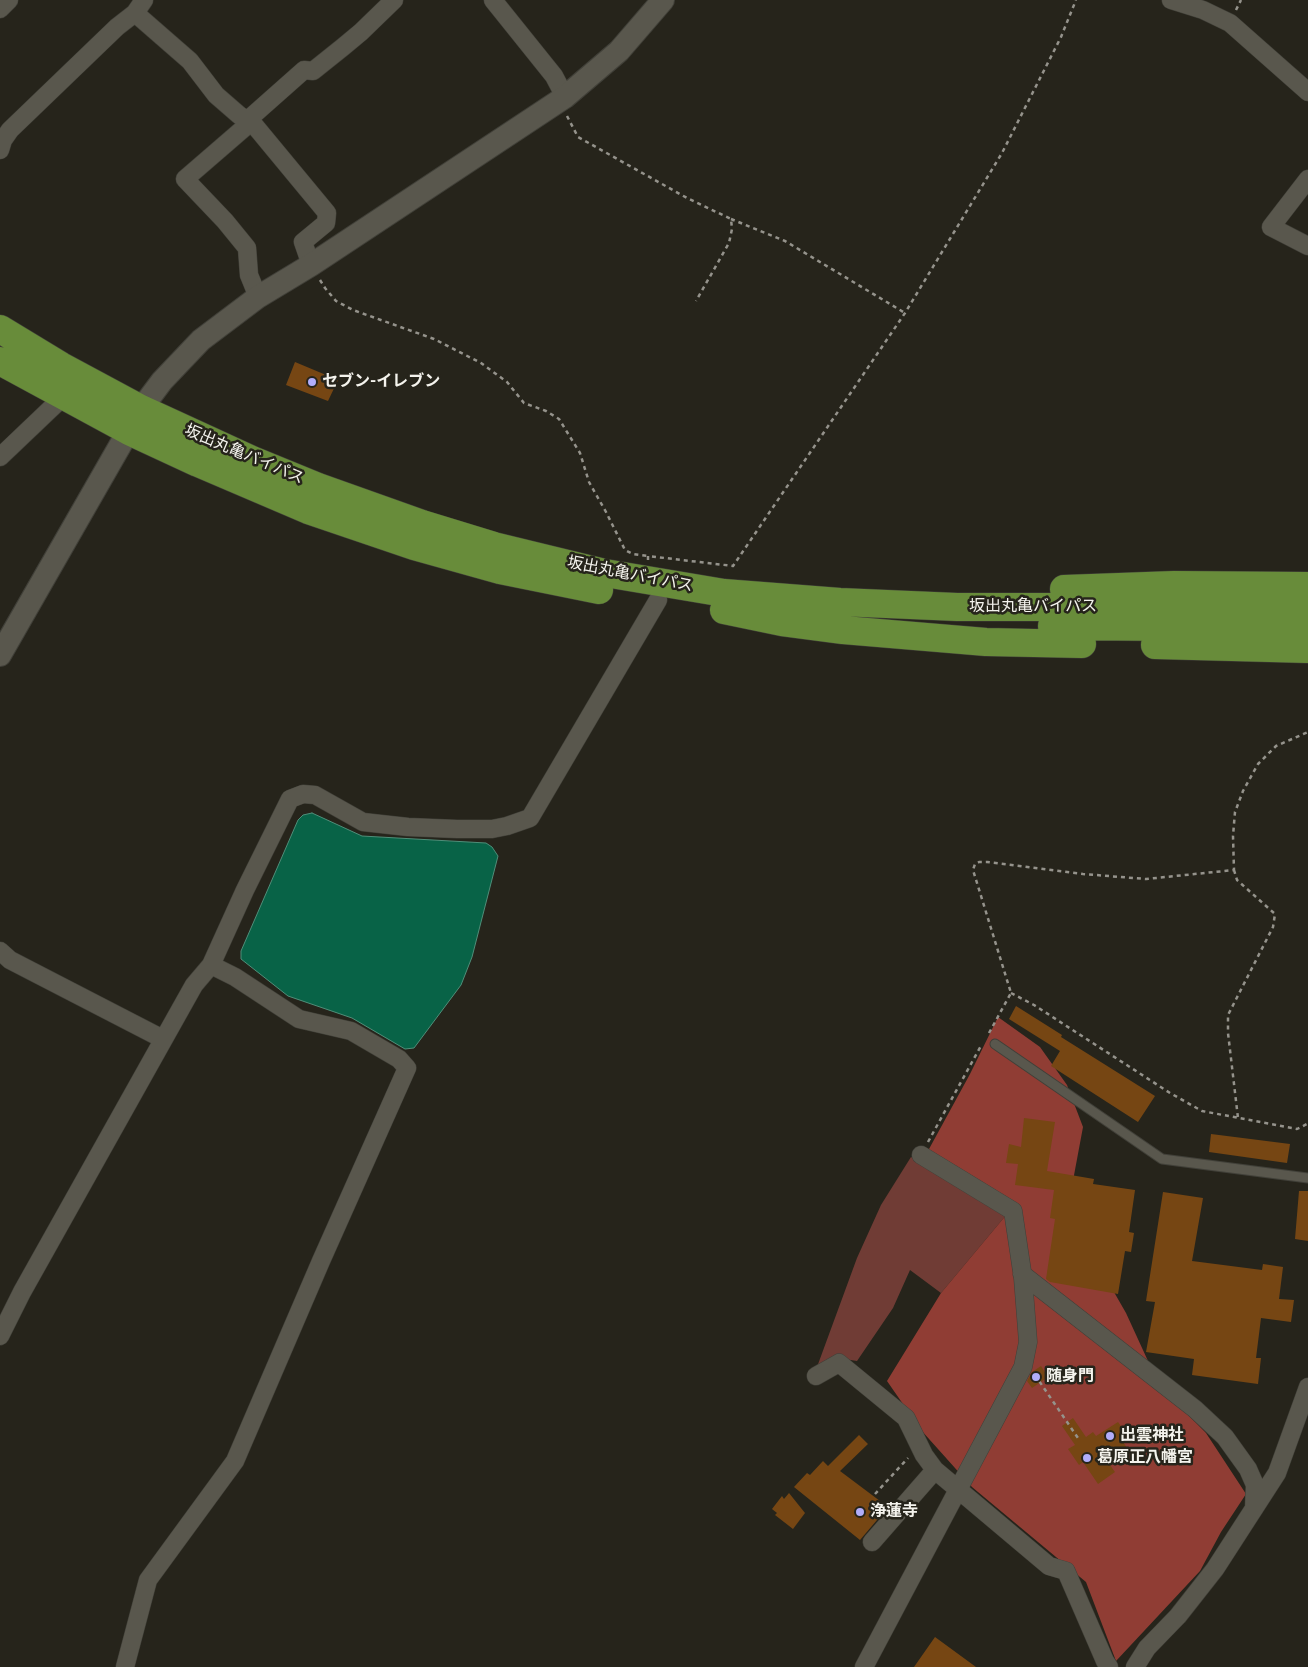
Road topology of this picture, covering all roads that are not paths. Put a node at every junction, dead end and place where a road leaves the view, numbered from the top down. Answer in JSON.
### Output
{"nodes":[{"id":1,"x":9,"y":0,"type":"edge"},
{"id":2,"x":394,"y":0,"type":"edge"},
{"id":3,"x":493,"y":0,"type":"edge"},
{"id":4,"x":663,"y":0,"type":"edge"},
{"id":5,"x":1171,"y":0,"type":"edge"},
{"id":6,"x":139,"y":6,"type":"edge"},
{"id":7,"x":0,"y":9,"type":"edge"},
{"id":8,"x":1308,"y":92,"type":"edge"},
{"id":9,"x":565,"y":97,"type":"junction"},
{"id":10,"x":248,"y":121,"type":"junction"},
{"id":11,"x":0,"y":150,"type":"edge"},
{"id":12,"x":1308,"y":179,"type":"edge"},
{"id":13,"x":1308,"y":246,"type":"edge"},
{"id":14,"x":311,"y":265,"type":"junction"},
{"id":15,"x":258,"y":297,"type":"junction"},
{"id":16,"x":0,"y":329,"type":"edge"},
{"id":17,"x":0,"y":361,"type":"edge"},
{"id":18,"x":63,"y":397,"type":"junction"},
{"id":19,"x":135,"y":420,"type":"junction"},
{"id":20,"x":0,"y":457,"type":"edge"},
{"id":21,"x":650,"y":578,"type":"junction"},
{"id":22,"x":1308,"y":586,"type":"edge"},
{"id":23,"x":808,"y":600,"type":"junction"},
{"id":24,"x":1308,"y":607,"type":"edge"},
{"id":25,"x":724,"y":610,"type":"junction"},
{"id":26,"x":1308,"y":628,"type":"edge"},
{"id":27,"x":1308,"y":649,"type":"edge"},
{"id":28,"x":0,"y":656,"type":"edge"},
{"id":29,"x":0,"y":951,"type":"edge"},
{"id":30,"x":211,"y":965,"type":"junction"},
{"id":31,"x":164,"y":1039,"type":"junction"},
{"id":32,"x":995,"y":1044,"type":"dead end"},
{"id":33,"x":922,"y":1155,"type":"road end"},
{"id":34,"x":1308,"y":1178,"type":"edge"},
{"id":35,"x":1022,"y":1274,"type":"junction"},
{"id":36,"x":0,"y":1336,"type":"edge"},
{"id":37,"x":816,"y":1376,"type":"dead end"},
{"id":38,"x":1308,"y":1387,"type":"edge"},
{"id":39,"x":935,"y":1470,"type":"junction"},
{"id":40,"x":958,"y":1489,"type":"junction"},
{"id":41,"x":1254,"y":1509,"type":"junction"},
{"id":42,"x":872,"y":1542,"type":"dead end"},
{"id":43,"x":125,"y":1667,"type":"edge"},
{"id":44,"x":864,"y":1667,"type":"edge"},
{"id":45,"x":1109,"y":1667,"type":"edge"},
{"id":46,"x":1135,"y":1667,"type":"edge"}],
"edges":[{"from":1,"to":7,"type":"street"},
{"from":2,"to":10,"type":"street"},
{"from":3,"to":9,"type":"street"},
{"from":4,"to":9,"type":"street"},
{"from":5,"to":8,"type":"street"},
{"from":6,"to":10,"type":"street"},
{"from":6,"to":11,"type":"street"},
{"from":9,"to":14,"type":"street"},
{"from":10,"to":14,"type":"street"},
{"from":10,"to":15,"type":"street"},
{"from":12,"to":13,"type":"street"},
{"from":14,"to":15,"type":"street"},
{"from":15,"to":19,"type":"street"},
{"from":16,"to":19,"type":"highway","name":"坂出丸亀バイパス"},
{"from":17,"to":18,"type":"highway","name":"坂出丸亀バイパス"},
{"from":18,"to":19,"type":"highway","name":"坂出丸亀バイパス"},
{"from":18,"to":20,"type":"street"},
{"from":19,"to":21,"type":"highway","name":"坂出丸亀バイパス"},
{"from":19,"to":28,"type":"street"},
{"from":21,"to":23,"type":"highway","name":"坂出丸亀バイパス"},
{"from":21,"to":25,"type":"highway","name":"坂出丸亀バイパス"},
{"from":21,"to":30,"type":"street"},
{"from":22,"to":23,"type":"highway"},
{"from":23,"to":24,"type":"highway","name":"坂出丸亀バイパス"},
{"from":25,"to":26,"type":"highway","name":"坂出丸亀バイパス"},
{"from":25,"to":27,"type":"highway"},
{"from":29,"to":31,"type":"street"},
{"from":30,"to":31,"type":"street"},
{"from":30,"to":43,"type":"street"},
{"from":31,"to":36,"type":"street"},
{"from":32,"to":34,"type":"lane"},
{"from":33,"to":35,"type":"street"},
{"from":35,"to":40,"type":"street"},
{"from":35,"to":41,"type":"street"},
{"from":37,"to":39,"type":"street"},
{"from":38,"to":41,"type":"street"},
{"from":39,"to":40,"type":"street"},
{"from":39,"to":42,"type":"street"},
{"from":40,"to":44,"type":"street"},
{"from":40,"to":45,"type":"street"},
{"from":41,"to":46,"type":"street"}]}
